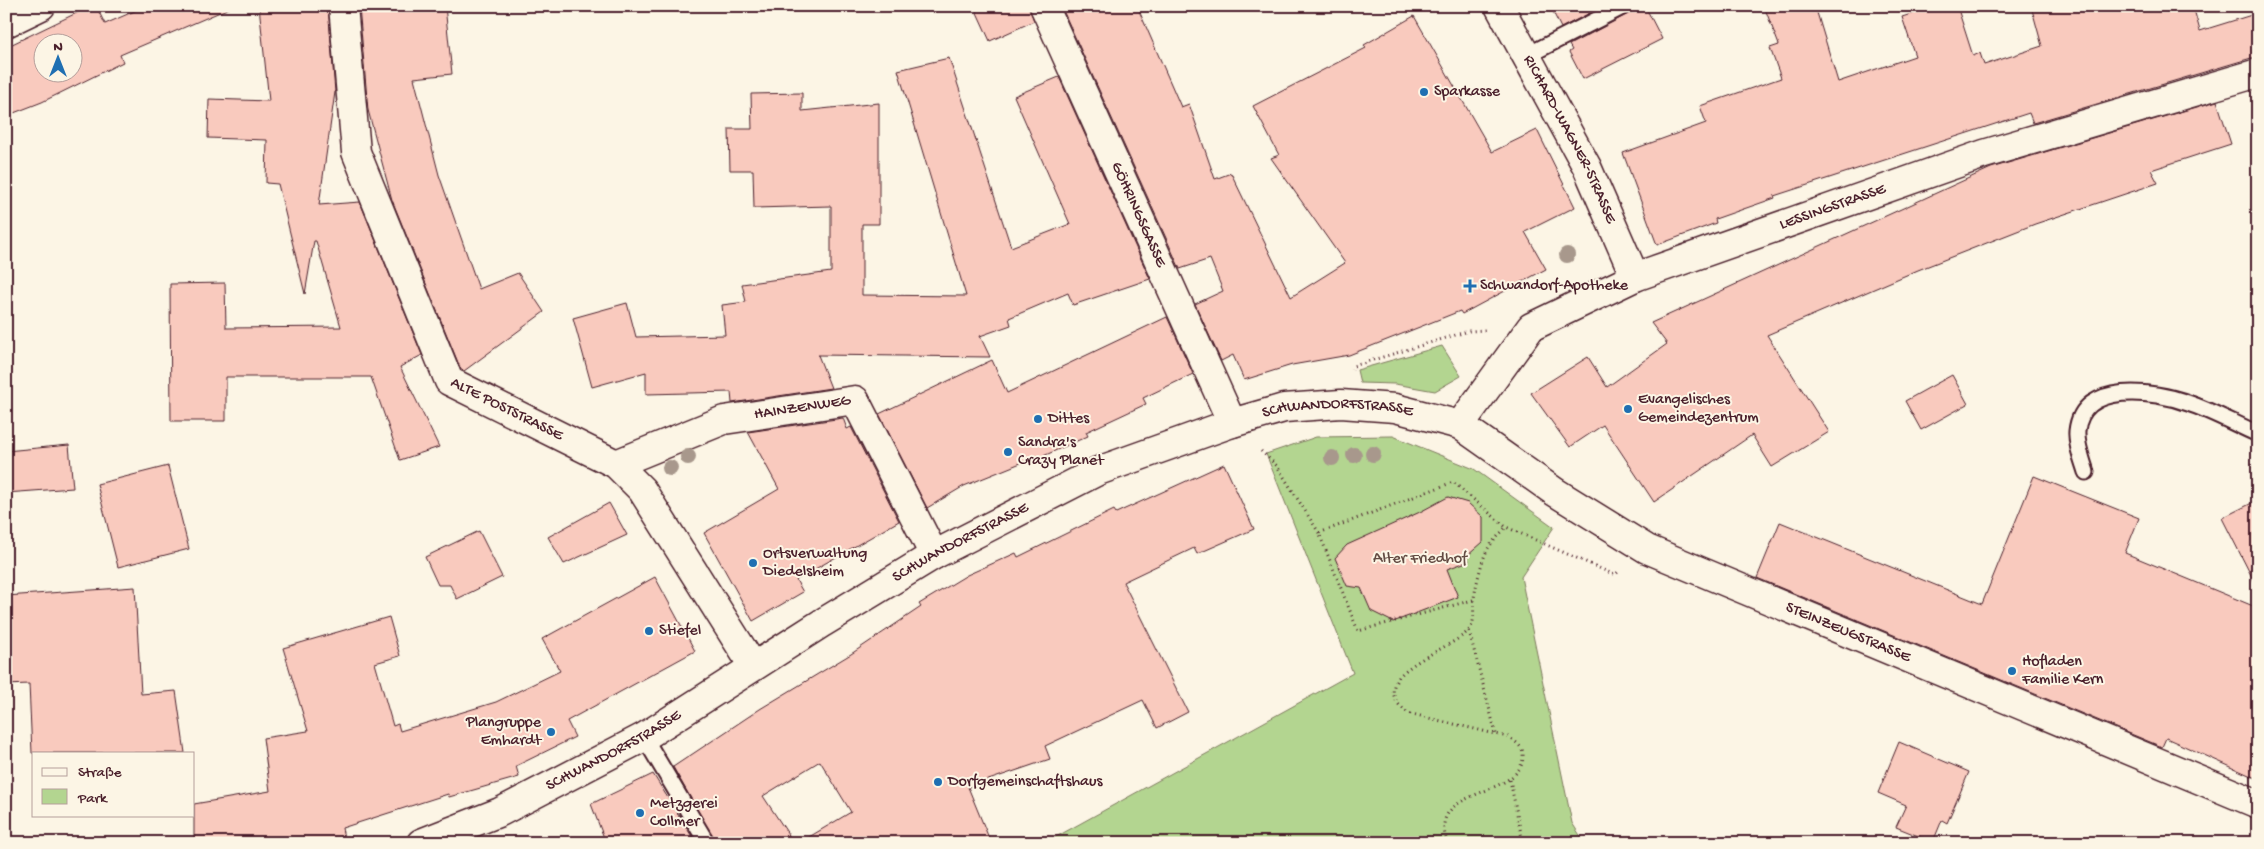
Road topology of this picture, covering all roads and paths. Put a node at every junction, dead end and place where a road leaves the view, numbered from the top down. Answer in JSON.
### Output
{"nodes":[{"id":1,"x":40,"y":6,"type":"edge"},
{"id":2,"x":343,"y":6,"type":"edge"},
{"id":3,"x":1044,"y":6,"type":"edge"},
{"id":4,"x":1499,"y":6,"type":"edge"},
{"id":5,"x":1624,"y":6,"type":"edge"},
{"id":6,"x":6,"y":23,"type":"edge"},
{"id":7,"x":1526,"y":56,"type":"junction"},
{"id":8,"x":2258,"y":72,"type":"edge"},
{"id":9,"x":1635,"y":276,"type":"junction"},
{"id":10,"x":1532,"y":327,"type":"junction"},
{"id":11,"x":1341,"y":404,"type":"junction"},
{"id":12,"x":1232,"y":422,"type":"junction"},
{"id":13,"x":1460,"y":425,"type":"junction"},
{"id":14,"x":2258,"y":434,"type":"edge"},
{"id":15,"x":616,"y":464,"type":"junction"},
{"id":16,"x":1278,"y":466,"type":"dead end"},
{"id":17,"x":2086,"y":472,"type":"dead end"},
{"id":18,"x":1506,"y":527,"type":"junction"},
{"id":19,"x":1319,"y":533,"type":"junction"},
{"id":20,"x":1647,"y":549,"type":"junction"},
{"id":21,"x":934,"y":555,"type":"junction"},
{"id":22,"x":1473,"y":600,"type":"junction"},
{"id":23,"x":1468,"y":631,"type":"junction"},
{"id":24,"x":753,"y":666,"type":"junction"},
{"id":25,"x":1496,"y":734,"type":"junction"},
{"id":26,"x":644,"y":737,"type":"junction"},
{"id":27,"x":1510,"y":780,"type":"junction"},
{"id":28,"x":2258,"y":804,"type":"edge"},
{"id":29,"x":421,"y":843,"type":"edge"},
{"id":30,"x":706,"y":843,"type":"edge"},
{"id":31,"x":1448,"y":843,"type":"edge"},
{"id":32,"x":1523,"y":843,"type":"edge"}],
"edges":[{"from":1,"to":6,"type":"street"},
{"from":2,"to":15,"type":"street","name":"ALTE POSTSTRASSE"},
{"from":3,"to":12,"type":"street","name":"GÖHRINGSGASSE"},
{"from":4,"to":7,"type":"street","name":"RICHARD-WAGNER-STRASSE"},
{"from":5,"to":7,"type":"lane"},
{"from":7,"to":9,"type":"street","name":"RICHARD-WAGNER-STRASSE"},
{"from":8,"to":9,"type":"street","name":"LESSINGSTRASSE"},
{"from":9,"to":10,"type":"street","name":"LESSINGSTRASSE"},
{"from":10,"to":11,"type":"path"},
{"from":10,"to":13,"type":"street","name":"LESSINGSTRASSE"},
{"from":11,"to":12,"type":"street","name":"SCHWANDORFSTRASSE"},
{"from":11,"to":13,"type":"street","name":"SCHWANDORFSTRASSE"},
{"from":12,"to":21,"type":"street","name":"SCHWANDORFSTRASSE"},
{"from":13,"to":20,"type":"street","name":"STEINZEUGSTRASSE"},
{"from":14,"to":17,"type":"lane"},
{"from":15,"to":21,"type":"street","name":"HAINZENWEG"},
{"from":15,"to":24,"type":"street","name":"ALTE POSTSTRASSE"},
{"from":16,"to":19,"type":"path"},
{"from":18,"to":19,"type":"path"},
{"from":18,"to":20,"type":"path"},
{"from":18,"to":22,"type":"path"},
{"from":19,"to":22,"type":"path"},
{"from":20,"to":28,"type":"street","name":"STEINZEUGSTRASSE"},
{"from":21,"to":24,"type":"street","name":"SCHWANDORFSTRASSE"},
{"from":22,"to":23,"type":"path"},
{"from":23,"to":25,"type":"path"},
{"from":23,"to":25,"type":"path"},
{"from":24,"to":26,"type":"street","name":"SCHWANDORFSTRASSE"},
{"from":25,"to":27,"type":"path"},
{"from":26,"to":29,"type":"street","name":"SCHWANDORFSTRASSE"},
{"from":26,"to":30,"type":"lane"},
{"from":27,"to":31,"type":"path"},
{"from":27,"to":32,"type":"path"}]}
